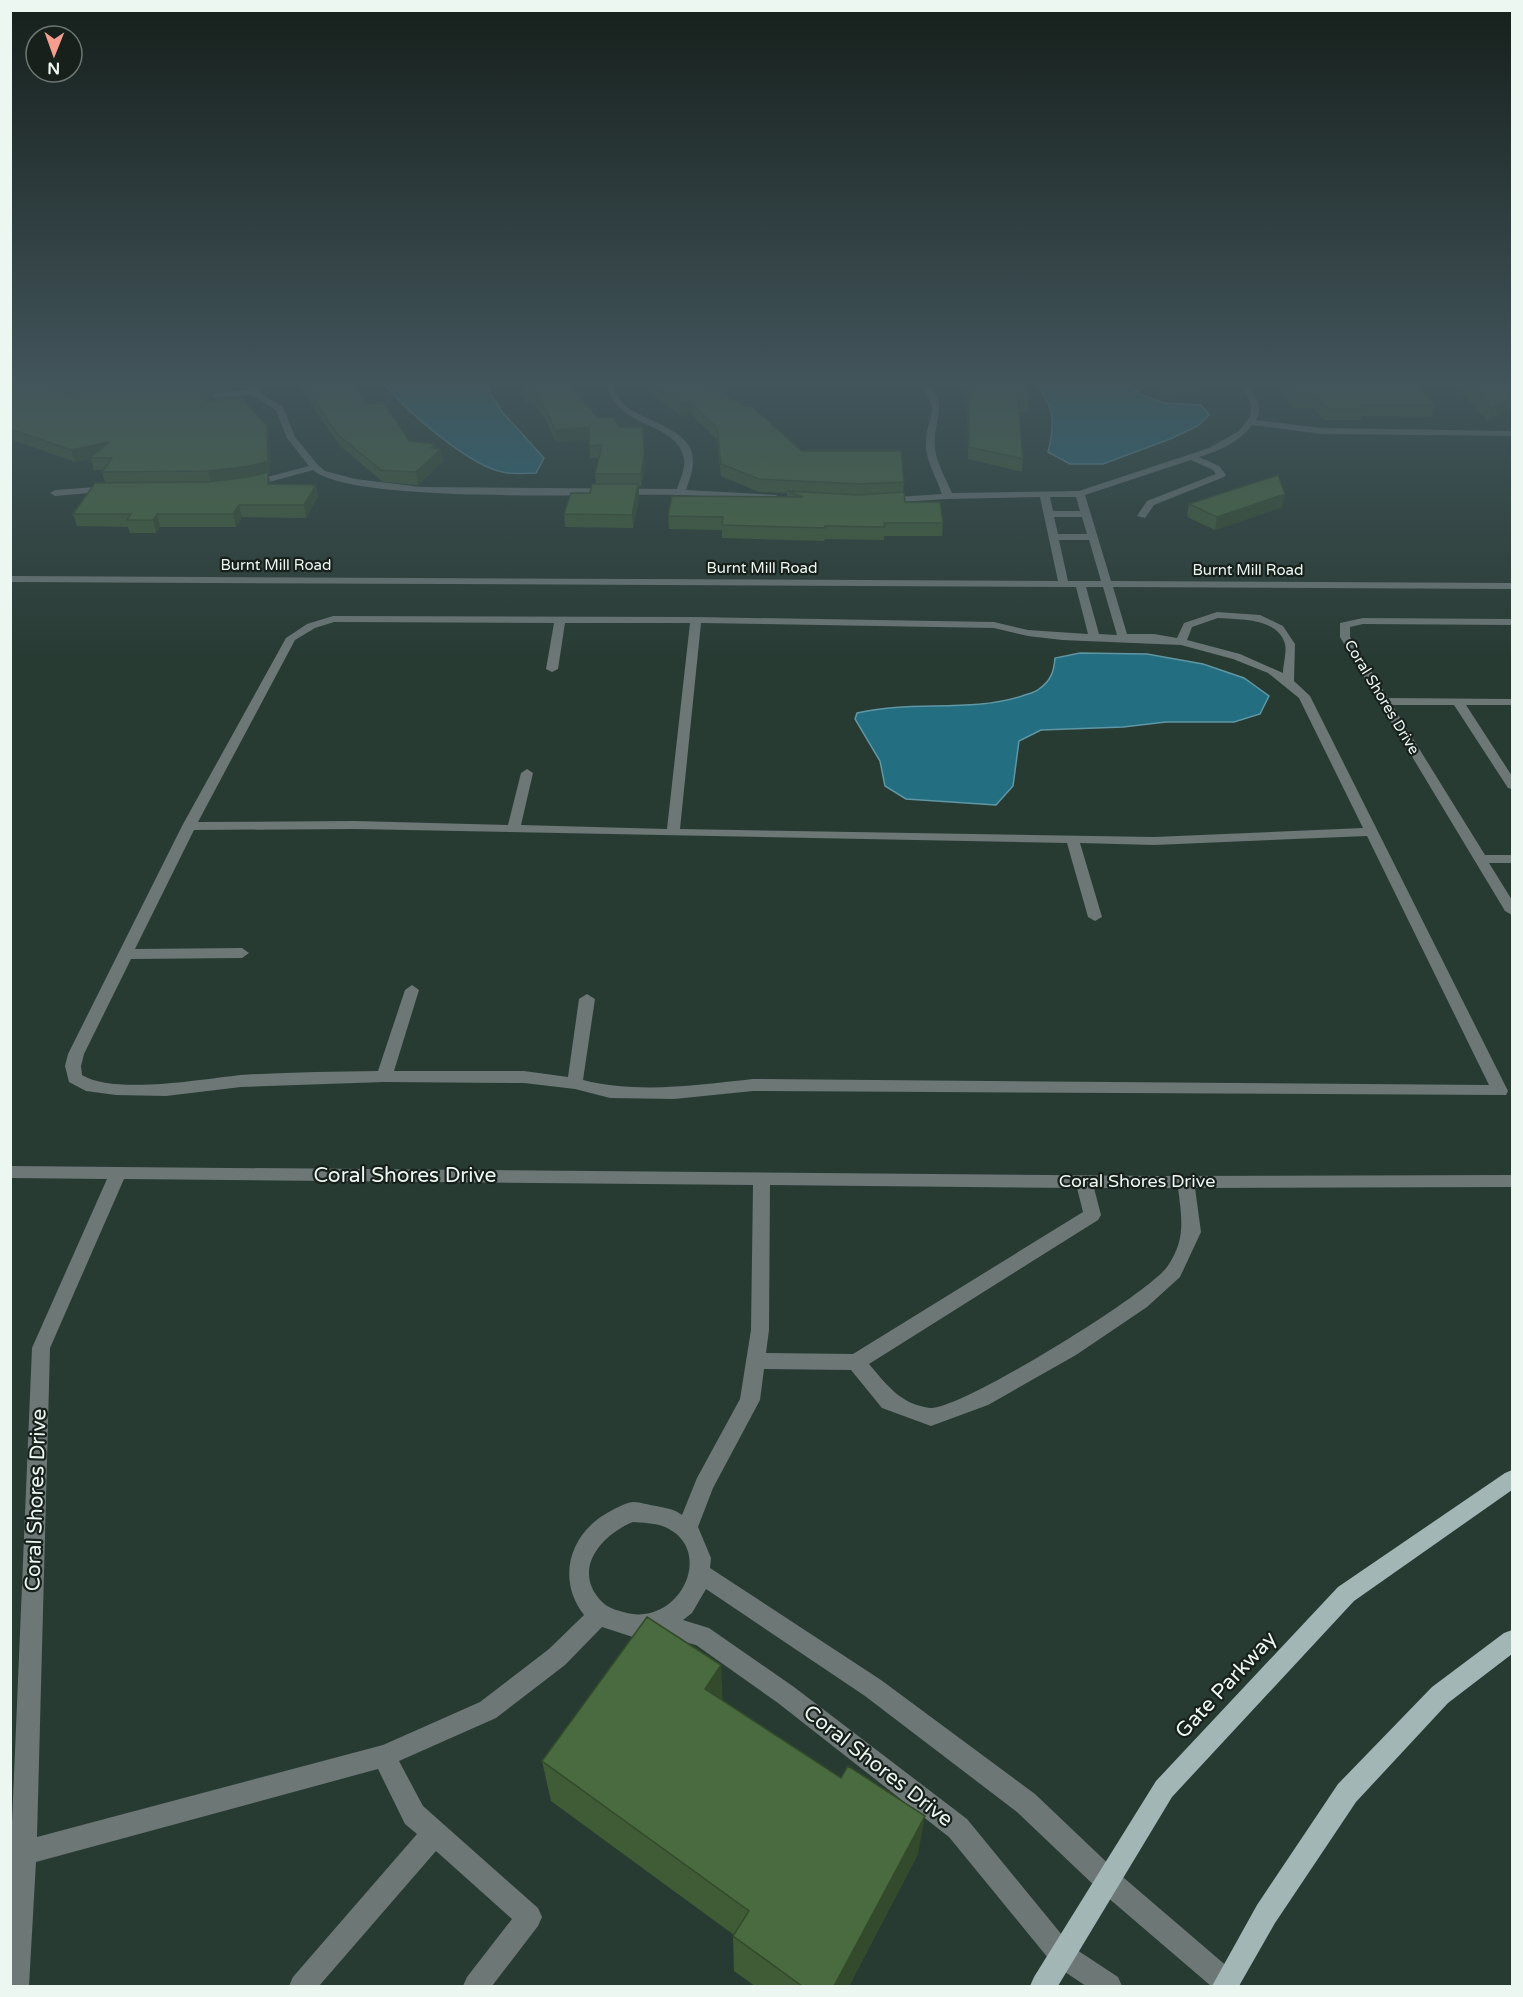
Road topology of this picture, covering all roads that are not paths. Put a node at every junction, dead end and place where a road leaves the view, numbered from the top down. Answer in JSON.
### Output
{"nodes":[{"id":1,"x":294,"y":472,"type":"edge"},
{"id":2,"x":321,"y":472,"type":"edge"},
{"id":3,"x":686,"y":472,"type":"edge"},
{"id":4,"x":939,"y":472,"type":"edge"},
{"id":5,"x":1146,"y":472,"type":"edge"},
{"id":6,"x":1219,"y":472,"type":"edge"},
{"id":7,"x":242,"y":485,"type":"edge"},
{"id":8,"x":121,"y":489,"type":"edge"},
{"id":9,"x":681,"y":492,"type":"junction"},
{"id":10,"x":56,"y":493,"type":"dead end"},
{"id":11,"x":1044,"y":493,"type":"junction"},
{"id":12,"x":1080,"y":494,"type":"junction"},
{"id":13,"x":948,"y":496,"type":"junction"},
{"id":14,"x":791,"y":499,"type":"edge"},
{"id":15,"x":878,"y":502,"type":"edge"},
{"id":16,"x":1049,"y":514,"type":"junction"},
{"id":17,"x":1085,"y":514,"type":"junction"},
{"id":18,"x":1142,"y":516,"type":"dead end"},
{"id":19,"x":1055,"y":537,"type":"junction"},
{"id":20,"x":1092,"y":537,"type":"junction"},
{"id":21,"x":10,"y":579,"type":"edge"},
{"id":22,"x":1064,"y":584,"type":"junction"},
{"id":23,"x":1080,"y":584,"type":"junction"},
{"id":24,"x":1106,"y":584,"type":"junction"},
{"id":25,"x":1512,"y":586,"type":"edge"},
{"id":26,"x":560,"y":619,"type":"junction"},
{"id":27,"x":696,"y":620,"type":"junction"},
{"id":28,"x":1512,"y":622,"type":"edge"},
{"id":29,"x":1094,"y":637,"type":"junction"},
{"id":30,"x":1123,"y":638,"type":"junction"},
{"id":31,"x":1180,"y":642,"type":"junction"},
{"id":32,"x":552,"y":669,"type":"dead end"},
{"id":33,"x":1288,"y":683,"type":"junction"},
{"id":34,"x":1384,"y":701,"type":"junction"},
{"id":35,"x":1458,"y":702,"type":"junction"},
{"id":36,"x":1512,"y":702,"type":"edge"},
{"id":37,"x":527,"y":772,"type":"dead end"},
{"id":38,"x":1512,"y":785,"type":"edge"},
{"id":39,"x":189,"y":826,"type":"junction"},
{"id":40,"x":514,"y":828,"type":"junction"},
{"id":41,"x":1370,"y":832,"type":"junction"},
{"id":42,"x":673,"y":833,"type":"junction"},
{"id":43,"x":1072,"y":839,"type":"junction"},
{"id":44,"x":1480,"y":859,"type":"junction"},
{"id":45,"x":1512,"y":859,"type":"edge"},
{"id":46,"x":1512,"y":911,"type":"edge"},
{"id":47,"x":1095,"y":917,"type":"dead end"},
{"id":48,"x":242,"y":953,"type":"dead end"},
{"id":49,"x":126,"y":954,"type":"junction"},
{"id":50,"x":412,"y":990,"type":"dead end"},
{"id":51,"x":587,"y":999,"type":"dead end"},
{"id":52,"x":384,"y":1076,"type":"junction"},
{"id":53,"x":575,"y":1083,"type":"junction"},
{"id":54,"x":10,"y":1172,"type":"edge"},
{"id":55,"x":118,"y":1173,"type":"junction"},
{"id":56,"x":762,"y":1178,"type":"junction"},
{"id":57,"x":1084,"y":1181,"type":"junction"},
{"id":58,"x":1512,"y":1181,"type":"edge"},
{"id":59,"x":1186,"y":1182,"type":"junction"},
{"id":60,"x":756,"y":1361,"type":"junction"},
{"id":61,"x":856,"y":1362,"type":"junction"},
{"id":62,"x":1512,"y":1479,"type":"edge"},
{"id":63,"x":687,"y":1529,"type":"junction"},
{"id":64,"x":701,"y":1574,"type":"junction"},
{"id":65,"x":599,"y":1615,"type":"junction"},
{"id":66,"x":656,"y":1624,"type":"junction"},
{"id":67,"x":1512,"y":1641,"type":"edge"},
{"id":68,"x":384,"y":1756,"type":"junction"},
{"id":69,"x":435,"y":1833,"type":"junction"},
{"id":70,"x":24,"y":1853,"type":"junction"},
{"id":71,"x":1108,"y":1881,"type":"junction"},
{"id":72,"x":1062,"y":1955,"type":"junction"},
{"id":73,"x":1226,"y":1985,"type":"edge"},
{"id":74,"x":16,"y":1986,"type":"edge"},
{"id":75,"x":302,"y":1986,"type":"edge"},
{"id":76,"x":476,"y":1986,"type":"edge"},
{"id":77,"x":1042,"y":1986,"type":"edge"},
{"id":78,"x":1109,"y":1986,"type":"edge"}],
"edges":[{"from":1,"to":7,"type":"street"},
{"from":2,"to":9,"type":"street"},
{"from":3,"to":9,"type":"street"},
{"from":4,"to":13,"type":"street"},
{"from":5,"to":12,"type":"street"},
{"from":6,"to":18,"type":"street"},
{"from":8,"to":10,"type":"street"},
{"from":9,"to":14,"type":"street"},
{"from":11,"to":12,"type":"street"},
{"from":11,"to":13,"type":"street"},
{"from":11,"to":16,"type":"street"},
{"from":12,"to":17,"type":"street"},
{"from":13,"to":15,"type":"street"},
{"from":16,"to":17,"type":"street"},
{"from":16,"to":19,"type":"street"},
{"from":17,"to":20,"type":"street"},
{"from":19,"to":20,"type":"street"},
{"from":19,"to":22,"type":"street"},
{"from":20,"to":24,"type":"street"},
{"from":21,"to":22,"type":"street","name":"Burnt Mill Road"},
{"from":22,"to":23,"type":"street","name":"Burnt Mill Road"},
{"from":23,"to":24,"type":"street","name":"Burnt Mill Road"},
{"from":23,"to":29,"type":"street"},
{"from":24,"to":25,"type":"street","name":"Burnt Mill Road"},
{"from":24,"to":30,"type":"street"},
{"from":26,"to":27,"type":"street"},
{"from":26,"to":32,"type":"street"},
{"from":26,"to":39,"type":"street"},
{"from":27,"to":29,"type":"street"},
{"from":27,"to":42,"type":"street"},
{"from":28,"to":34,"type":"street","name":"Coral Shores Drive"},
{"from":29,"to":30,"type":"street"},
{"from":30,"to":31,"type":"street"},
{"from":31,"to":33,"type":"street"},
{"from":31,"to":33,"type":"street"},
{"from":33,"to":41,"type":"street"},
{"from":34,"to":35,"type":"street"},
{"from":34,"to":44,"type":"street","name":"Coral Shores Drive"},
{"from":35,"to":36,"type":"street"},
{"from":35,"to":38,"type":"street"},
{"from":37,"to":40,"type":"street"},
{"from":39,"to":40,"type":"street"},
{"from":39,"to":49,"type":"street"},
{"from":40,"to":42,"type":"street"},
{"from":41,"to":43,"type":"street"},
{"from":41,"to":53,"type":"street"},
{"from":42,"to":43,"type":"street"},
{"from":43,"to":47,"type":"street"},
{"from":44,"to":45,"type":"street"},
{"from":44,"to":46,"type":"street","name":"Coral Shores Drive"},
{"from":48,"to":49,"type":"street"},
{"from":49,"to":52,"type":"street"},
{"from":50,"to":52,"type":"street"},
{"from":51,"to":53,"type":"street"},
{"from":52,"to":53,"type":"street"},
{"from":54,"to":55,"type":"street"},
{"from":55,"to":56,"type":"street","name":"Coral Shores Drive"},
{"from":55,"to":70,"type":"street","name":"Coral Shores Drive"},
{"from":56,"to":57,"type":"street","name":"Coral Shores Drive"},
{"from":56,"to":60,"type":"street"},
{"from":57,"to":59,"type":"street","name":"Coral Shores Drive"},
{"from":57,"to":61,"type":"street"},
{"from":58,"to":59,"type":"street","name":"Coral Shores Drive"},
{"from":59,"to":61,"type":"street"},
{"from":60,"to":61,"type":"street"},
{"from":60,"to":63,"type":"street"},
{"from":62,"to":71,"type":"main road","name":"Gate Parkway"},
{"from":63,"to":64,"type":"street"},
{"from":63,"to":65,"type":"street"},
{"from":64,"to":66,"type":"street","name":"Coral Shores Drive"},
{"from":64,"to":71,"type":"street"},
{"from":65,"to":66,"type":"street","name":"Coral Shores Drive"},
{"from":65,"to":68,"type":"street"},
{"from":66,"to":72,"type":"street","name":"Coral Shores Drive"},
{"from":67,"to":73,"type":"main road"},
{"from":68,"to":69,"type":"street"},
{"from":68,"to":70,"type":"street"},
{"from":69,"to":75,"type":"street"},
{"from":69,"to":76,"type":"street"},
{"from":70,"to":74,"type":"street","name":"Coral Shores Drive"},
{"from":71,"to":72,"type":"main road","name":"Gate Parkway"},
{"from":71,"to":73,"type":"street"},
{"from":72,"to":77,"type":"main road","name":"Gate Parkway"},
{"from":72,"to":78,"type":"street","name":"Coral Shores Drive"}]}
